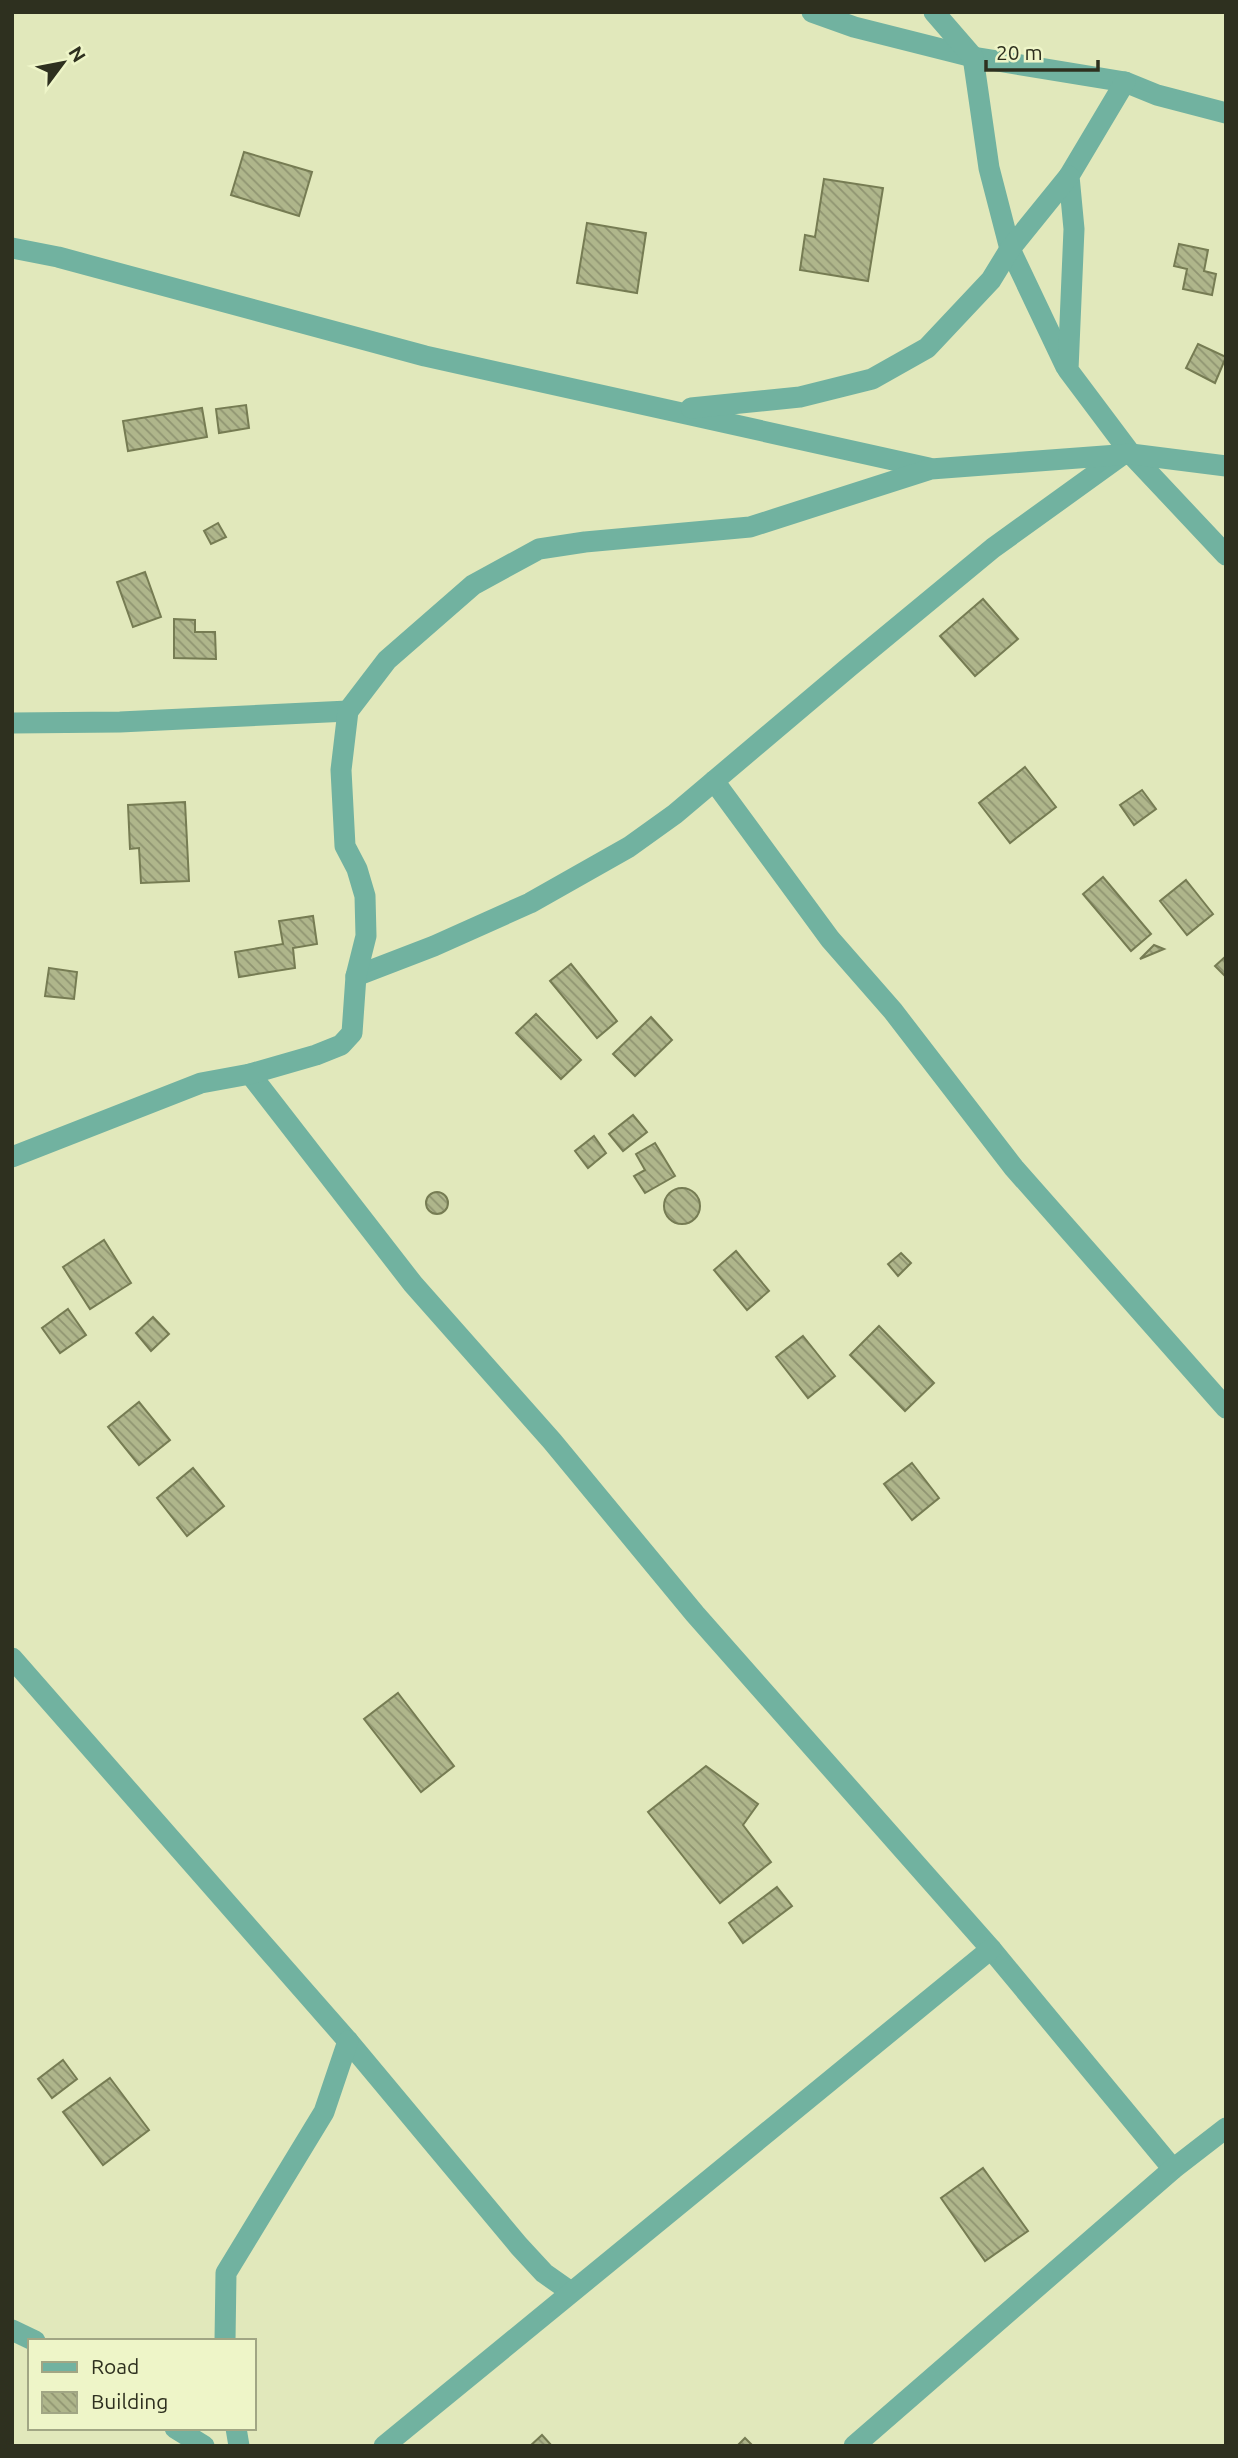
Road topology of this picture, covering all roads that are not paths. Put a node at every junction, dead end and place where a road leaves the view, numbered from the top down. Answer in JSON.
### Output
{"nodes":[{"id":1,"x":812,"y":12,"type":"edge"},
{"id":2,"x":934,"y":12,"type":"edge"},
{"id":3,"x":973,"y":57,"type":"junction"},
{"id":4,"x":1125,"y":82,"type":"junction"},
{"id":5,"x":1226,"y":113,"type":"edge"},
{"id":6,"x":1069,"y":176,"type":"junction"},
{"id":7,"x":12,"y":248,"type":"edge"},
{"id":8,"x":1010,"y":249,"type":"junction"},
{"id":9,"x":1068,"y":370,"type":"junction"},
{"id":10,"x":672,"y":409,"type":"junction"},
{"id":11,"x":1127,"y":454,"type":"junction"},
{"id":12,"x":1226,"y":466,"type":"edge"},
{"id":13,"x":931,"y":468,"type":"junction"},
{"id":14,"x":1226,"y":555,"type":"edge"},
{"id":15,"x":348,"y":711,"type":"junction"},
{"id":16,"x":12,"y":723,"type":"edge"},
{"id":17,"x":715,"y":780,"type":"junction"},
{"id":18,"x":356,"y":976,"type":"junction"},
{"id":19,"x":250,"y":1074,"type":"junction"},
{"id":20,"x":12,"y":1157,"type":"edge"},
{"id":21,"x":1226,"y":1408,"type":"edge"},
{"id":22,"x":12,"y":1658,"type":"edge"},
{"id":23,"x":991,"y":1949,"type":"junction"},
{"id":24,"x":348,"y":2041,"type":"junction"},
{"id":25,"x":1226,"y":2128,"type":"edge"},
{"id":26,"x":1173,"y":2169,"type":"junction"},
{"id":27,"x":571,"y":2292,"type":"junction"},
{"id":28,"x":12,"y":2330,"type":"edge"},
{"id":29,"x":31,"y":2339,"type":"edge"},
{"id":30,"x":225,"y":2339,"type":"edge"},
{"id":31,"x":178,"y":2430,"type":"edge"},
{"id":32,"x":204,"y":2446,"type":"edge"},
{"id":33,"x":384,"y":2446,"type":"edge"},
{"id":34,"x":854,"y":2446,"type":"edge"}],
"edges":[{"from":1,"to":3,"type":"street"},
{"from":2,"to":3,"type":"street"},
{"from":3,"to":4,"type":"street"},
{"from":3,"to":8,"type":"street"},
{"from":4,"to":5,"type":"street"},
{"from":4,"to":6,"type":"street"},
{"from":6,"to":8,"type":"street"},
{"from":6,"to":9,"type":"street"},
{"from":7,"to":10,"type":"street"},
{"from":8,"to":9,"type":"street"},
{"from":8,"to":10,"type":"street"},
{"from":9,"to":11,"type":"street"},
{"from":10,"to":13,"type":"street"},
{"from":11,"to":12,"type":"street"},
{"from":11,"to":13,"type":"street"},
{"from":11,"to":14,"type":"street"},
{"from":11,"to":17,"type":"street"},
{"from":13,"to":15,"type":"street"},
{"from":15,"to":16,"type":"street"},
{"from":15,"to":18,"type":"street"},
{"from":17,"to":18,"type":"street"},
{"from":17,"to":21,"type":"street"},
{"from":18,"to":19,"type":"street"},
{"from":19,"to":20,"type":"street"},
{"from":19,"to":23,"type":"street"},
{"from":22,"to":24,"type":"street"},
{"from":23,"to":26,"type":"street"},
{"from":23,"to":27,"type":"street"},
{"from":24,"to":27,"type":"street"},
{"from":24,"to":30,"type":"street"},
{"from":25,"to":26,"type":"street"},
{"from":26,"to":34,"type":"street"},
{"from":27,"to":33,"type":"street"},
{"from":28,"to":29,"type":"street"},
{"from":31,"to":32,"type":"street"}]}
